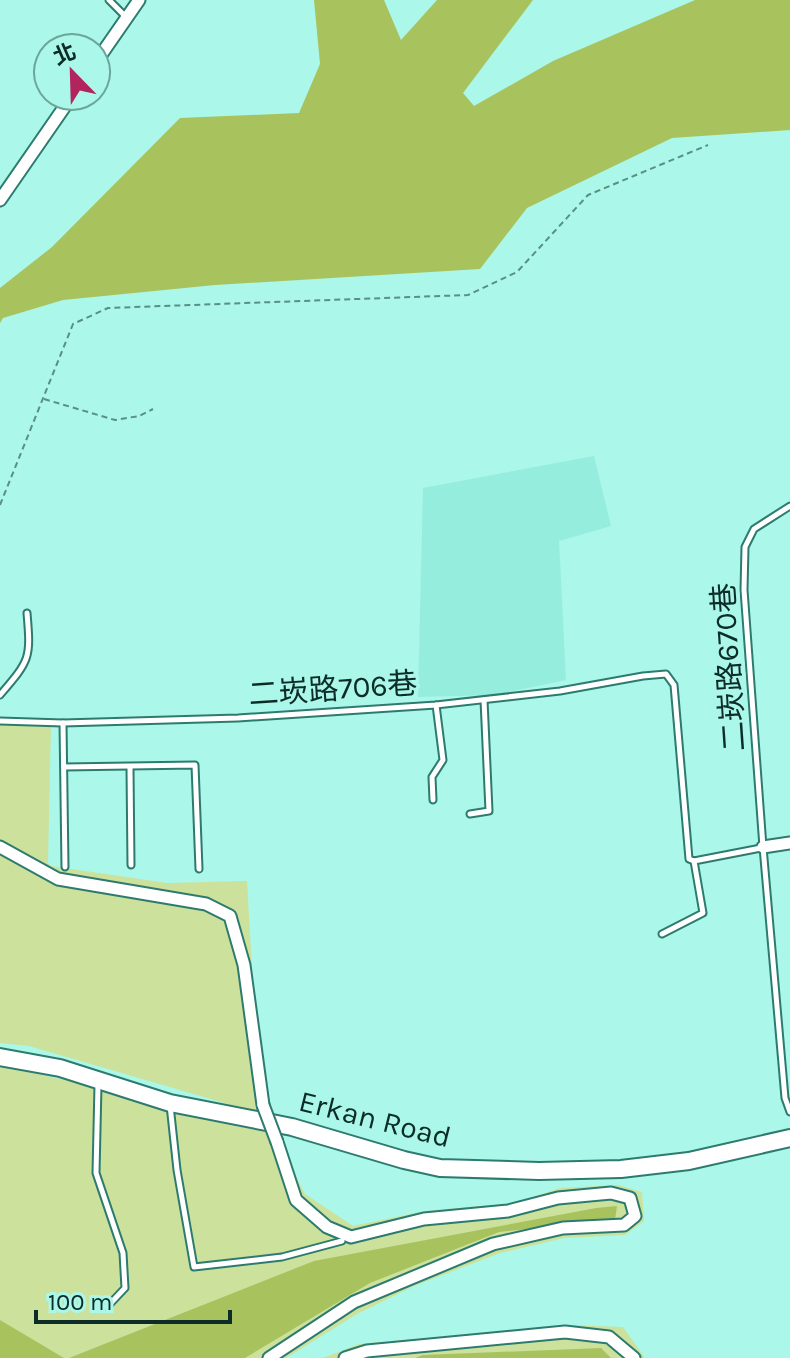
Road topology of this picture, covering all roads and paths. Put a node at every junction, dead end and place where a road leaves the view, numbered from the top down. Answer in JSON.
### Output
{"nodes":[{"id":1,"x":109,"y":0,"type":"edge"},
{"id":2,"x":139,"y":0,"type":"edge"},
{"id":3,"x":126,"y":18,"type":"junction"},
{"id":4,"x":112,"y":39,"type":"edge"},
{"id":5,"x":61,"y":112,"type":"edge"},
{"id":6,"x":708,"y":145,"type":"dead end"},
{"id":7,"x":0,"y":200,"type":"edge"},
{"id":8,"x":43,"y":399,"type":"junction"},
{"id":9,"x":153,"y":409,"type":"dead end"},
{"id":10,"x":0,"y":505,"type":"edge"},
{"id":11,"x":790,"y":506,"type":"edge"},
{"id":12,"x":27,"y":613,"type":"dead end"},
{"id":13,"x":666,"y":674,"type":"joint"},
{"id":14,"x":0,"y":695,"type":"edge"},
{"id":15,"x":484,"y":700,"type":"junction"},
{"id":16,"x":436,"y":705,"type":"junction"},
{"id":17,"x":0,"y":721,"type":"edge"},
{"id":18,"x":63,"y":723,"type":"junction"},
{"id":19,"x":64,"y":767,"type":"junction"},
{"id":20,"x":130,"y":768,"type":"junction"},
{"id":21,"x":433,"y":800,"type":"dead end"},
{"id":22,"x":470,"y":814,"type":"dead end"},
{"id":23,"x":790,"y":843,"type":"edge"},
{"id":24,"x":0,"y":847,"type":"edge"},
{"id":25,"x":763,"y":847,"type":"junction"},
{"id":26,"x":694,"y":861,"type":"junction"},
{"id":27,"x":131,"y":865,"type":"dead end"},
{"id":28,"x":65,"y":867,"type":"dead end"},
{"id":29,"x":199,"y":869,"type":"dead end"},
{"id":30,"x":662,"y":934,"type":"dead end"},
{"id":31,"x":0,"y":1057,"type":"edge"},
{"id":32,"x":98,"y":1080,"type":"junction"},
{"id":33,"x":170,"y":1103,"type":"junction"},
{"id":34,"x":790,"y":1112,"type":"edge"},
{"id":35,"x":790,"y":1138,"type":"edge"},
{"id":36,"x":342,"y":1241,"type":"dead end"},
{"id":37,"x":107,"y":1307,"type":"dead end"},
{"id":38,"x":269,"y":1358,"type":"edge"},
{"id":39,"x":345,"y":1358,"type":"edge"},
{"id":40,"x":634,"y":1358,"type":"edge"}],
"edges":[{"from":1,"to":3,"type":"lane"},
{"from":2,"to":3,"type":"street"},
{"from":3,"to":4,"type":"street"},
{"from":5,"to":7,"type":"street"},
{"from":6,"to":8,"type":"path"},
{"from":8,"to":9,"type":"path"},
{"from":8,"to":10,"type":"path"},
{"from":11,"to":25,"type":"lane","name":"二崁路670巷"},
{"from":12,"to":14,"type":"lane"},
{"from":13,"to":15,"type":"lane","name":"二崁路706巷"},
{"from":13,"to":26,"type":"lane","name":"二崁路670巷"},
{"from":15,"to":16,"type":"lane","name":"二崁路706巷"},
{"from":15,"to":22,"type":"lane"},
{"from":16,"to":18,"type":"lane","name":"二崁路706巷"},
{"from":16,"to":21,"type":"lane"},
{"from":17,"to":18,"type":"lane","name":"二崁路706巷"},
{"from":18,"to":19,"type":"lane"},
{"from":19,"to":20,"type":"lane"},
{"from":19,"to":28,"type":"lane"},
{"from":20,"to":27,"type":"lane"},
{"from":20,"to":29,"type":"lane"},
{"from":23,"to":25,"type":"street"},
{"from":24,"to":38,"type":"street","bridge":true},
{"from":25,"to":26,"type":"lane"},
{"from":25,"to":34,"type":"lane","name":"二崁路670巷"},
{"from":26,"to":30,"type":"lane","name":"二崁路670巷"},
{"from":31,"to":32,"type":"street","name":"Erkan Road"},
{"from":32,"to":33,"type":"street","name":"Erkan Road"},
{"from":32,"to":37,"type":"lane"},
{"from":33,"to":35,"type":"street","name":"Erkan Road"},
{"from":33,"to":36,"type":"lane"},
{"from":39,"to":40,"type":"street"}]}
